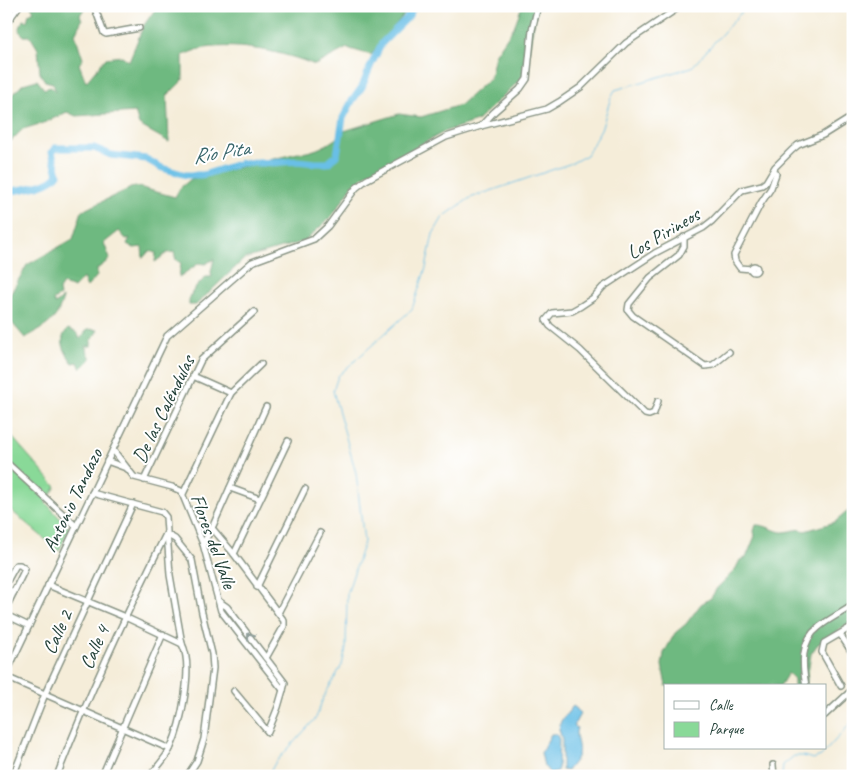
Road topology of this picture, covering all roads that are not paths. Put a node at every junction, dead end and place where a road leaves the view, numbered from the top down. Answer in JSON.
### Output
{"nodes":[{"id":1,"x":19,"y":6,"type":"edge"},
{"id":2,"x":94,"y":6,"type":"edge"},
{"id":3,"x":538,"y":6,"type":"edge"},
{"id":4,"x":681,"y":6,"type":"edge"},
{"id":5,"x":6,"y":24,"type":"edge"},
{"id":6,"x":139,"y":28,"type":"dead end"},
{"id":7,"x":853,"y":119,"type":"edge"},
{"id":8,"x":482,"y":126,"type":"junction"},
{"id":9,"x":774,"y":170,"type":"junction"},
{"id":10,"x":684,"y":237,"type":"junction"},
{"id":11,"x":752,"y":269,"type":"dead end"},
{"id":12,"x":254,"y":312,"type":"dead end"},
{"id":13,"x":729,"y":352,"type":"dead end"},
{"id":14,"x":261,"y":364,"type":"dead end"},
{"id":15,"x":193,"y":376,"type":"junction"},
{"id":16,"x":230,"y":393,"type":"junction"},
{"id":17,"x":658,"y":401,"type":"dead end"},
{"id":18,"x":266,"y":407,"type":"dead end"},
{"id":19,"x":288,"y":441,"type":"dead end"},
{"id":20,"x":112,"y":450,"type":"junction"},
{"id":21,"x":107,"y":461,"type":"junction"},
{"id":22,"x":6,"y":462,"type":"edge"},
{"id":23,"x":126,"y":468,"type":"junction"},
{"id":24,"x":144,"y":480,"type":"junction"},
{"id":25,"x":230,"y":488,"type":"junction"},
{"id":26,"x":305,"y":489,"type":"dead end"},
{"id":27,"x":92,"y":493,"type":"junction"},
{"id":28,"x":183,"y":494,"type":"junction"},
{"id":29,"x":260,"y":499,"type":"junction"},
{"id":30,"x":132,"y":504,"type":"junction"},
{"id":31,"x":76,"y":526,"type":"junction"},
{"id":32,"x":212,"y":528,"type":"junction"},
{"id":33,"x":320,"y":533,"type":"dead end"},
{"id":34,"x":166,"y":534,"type":"junction"},
{"id":35,"x":203,"y":544,"type":"junction"},
{"id":36,"x":234,"y":554,"type":"junction"},
{"id":37,"x":6,"y":583,"type":"edge"},
{"id":38,"x":48,"y":585,"type":"junction"},
{"id":39,"x":257,"y":587,"type":"junction"},
{"id":40,"x":6,"y":589,"type":"edge"},
{"id":41,"x":14,"y":592,"type":"junction"},
{"id":42,"x":87,"y":602,"type":"junction"},
{"id":43,"x":220,"y":602,"type":"junction"},
{"id":44,"x":853,"y":605,"type":"edge"},
{"id":45,"x":6,"y":608,"type":"edge"},
{"id":46,"x":278,"y":614,"type":"junction"},
{"id":47,"x":6,"y":615,"type":"edge"},
{"id":48,"x":125,"y":616,"type":"junction"},
{"id":49,"x":29,"y":626,"type":"junction"},
{"id":50,"x":853,"y":626,"type":"edge"},
{"id":51,"x":163,"y":634,"type":"junction"},
{"id":52,"x":840,"y":634,"type":"junction"},
{"id":53,"x":182,"y":644,"type":"junction"},
{"id":54,"x":853,"y":654,"type":"edge"},
{"id":55,"x":266,"y":658,"type":"junction"},
{"id":56,"x":6,"y":675,"type":"edge"},
{"id":57,"x":806,"y":684,"type":"edge"},
{"id":58,"x":841,"y":686,"type":"dead end"},
{"id":59,"x":853,"y":689,"type":"edge"},
{"id":60,"x":283,"y":690,"type":"junction"},
{"id":61,"x":234,"y":691,"type":"dead end"},
{"id":62,"x":45,"y":694,"type":"junction"},
{"id":63,"x":82,"y":711,"type":"junction"},
{"id":64,"x":826,"y":714,"type":"edge"},
{"id":65,"x":122,"y":728,"type":"junction"},
{"id":66,"x":170,"y":750,"type":"junction"},
{"id":67,"x":773,"y":765,"type":"dead end"},
{"id":68,"x":6,"y":773,"type":"edge"},
{"id":69,"x":14,"y":776,"type":"edge"},
{"id":70,"x":57,"y":776,"type":"edge"},
{"id":71,"x":102,"y":776,"type":"edge"},
{"id":72,"x":150,"y":776,"type":"edge"},
{"id":73,"x":187,"y":776,"type":"edge"},
{"id":74,"x":774,"y":776,"type":"edge"}],
"edges":[{"from":1,"to":5,"type":"street"},
{"from":2,"to":6,"type":"street"},
{"from":3,"to":8,"type":"street"},
{"from":4,"to":8,"type":"street"},
{"from":7,"to":9,"type":"street","name":"Los Pirineos"},
{"from":8,"to":20,"type":"street","name":"Antonio Tandazo"},
{"from":9,"to":10,"type":"street","name":"Los Pirineos"},
{"from":9,"to":11,"type":"street"},
{"from":10,"to":13,"type":"street"},
{"from":10,"to":17,"type":"street","name":"Los Pirineos"},
{"from":12,"to":15,"type":"street","name":"De las Caléndulas"},
{"from":14,"to":16,"type":"street"},
{"from":15,"to":16,"type":"street"},
{"from":15,"to":24,"type":"street","name":"De las Caléndulas"},
{"from":16,"to":28,"type":"street"},
{"from":18,"to":25,"type":"street"},
{"from":19,"to":29,"type":"street"},
{"from":20,"to":21,"type":"street","name":"Antonio Tandazo"},
{"from":20,"to":23,"type":"street","name":"Flores del Valle"},
{"from":21,"to":23,"type":"street","name":"Flores del Valle"},
{"from":21,"to":27,"type":"street","name":"Antonio Tandazo"},
{"from":22,"to":31,"type":"street"},
{"from":23,"to":24,"type":"street","name":"Flores del Valle"},
{"from":24,"to":28,"type":"street","name":"Flores del Valle"},
{"from":25,"to":29,"type":"street"},
{"from":25,"to":32,"type":"street"},
{"from":26,"to":39,"type":"street"},
{"from":27,"to":30,"type":"street"},
{"from":27,"to":31,"type":"street","name":"Antonio Tandazo"},
{"from":28,"to":35,"type":"street","name":"Flores del Valle"},
{"from":29,"to":36,"type":"street"},
{"from":30,"to":34,"type":"street"},
{"from":30,"to":42,"type":"street","name":"Calle 2"},
{"from":31,"to":38,"type":"street","name":"Antonio Tandazo"},
{"from":32,"to":35,"type":"street"},
{"from":32,"to":36,"type":"street"},
{"from":33,"to":46,"type":"street"},
{"from":34,"to":48,"type":"street","name":"Calle 4"},
{"from":34,"to":53,"type":"street"},
{"from":34,"to":73,"type":"street"},
{"from":35,"to":43,"type":"street","name":"Flores del Valle"},
{"from":36,"to":39,"type":"street"},
{"from":37,"to":41,"type":"street"},
{"from":38,"to":42,"type":"street"},
{"from":38,"to":49,"type":"street","name":"Antonio Tandazo"},
{"from":39,"to":46,"type":"street"},
{"from":40,"to":41,"type":"street"},
{"from":41,"to":45,"type":"street"},
{"from":42,"to":48,"type":"street"},
{"from":42,"to":62,"type":"street","name":"Calle 2"},
{"from":55,"to":43,"type":"street","name":"Flores del Valle","one_way":true},
{"from":43,"to":60,"type":"street","name":"Flores del Valle"},
{"from":44,"to":57,"type":"street"},
{"from":46,"to":55,"type":"street"},
{"from":47,"to":49,"type":"street"},
{"from":48,"to":51,"type":"street"},
{"from":48,"to":63,"type":"street","name":"Calle 4"},
{"from":49,"to":56,"type":"street","name":"Antonio Tandazo"},
{"from":50,"to":52,"type":"street"},
{"from":51,"to":53,"type":"street"},
{"from":51,"to":65,"type":"street"},
{"from":52,"to":54,"type":"street"},
{"from":52,"to":58,"type":"street"},
{"from":53,"to":66,"type":"street"},
{"from":55,"to":60,"type":"street","name":"Flores del Valle"},
{"from":56,"to":62,"type":"street"},
{"from":59,"to":64,"type":"street"},
{"from":60,"to":61,"type":"street"},
{"from":62,"to":63,"type":"street"},
{"from":62,"to":69,"type":"street","name":"Calle 2"},
{"from":63,"to":65,"type":"street"},
{"from":63,"to":70,"type":"street","name":"Calle 4"},
{"from":65,"to":66,"type":"street"},
{"from":65,"to":71,"type":"street"},
{"from":66,"to":72,"type":"street"},
{"from":67,"to":74,"type":"street"},
{"from":68,"to":69,"type":"street"}]}
